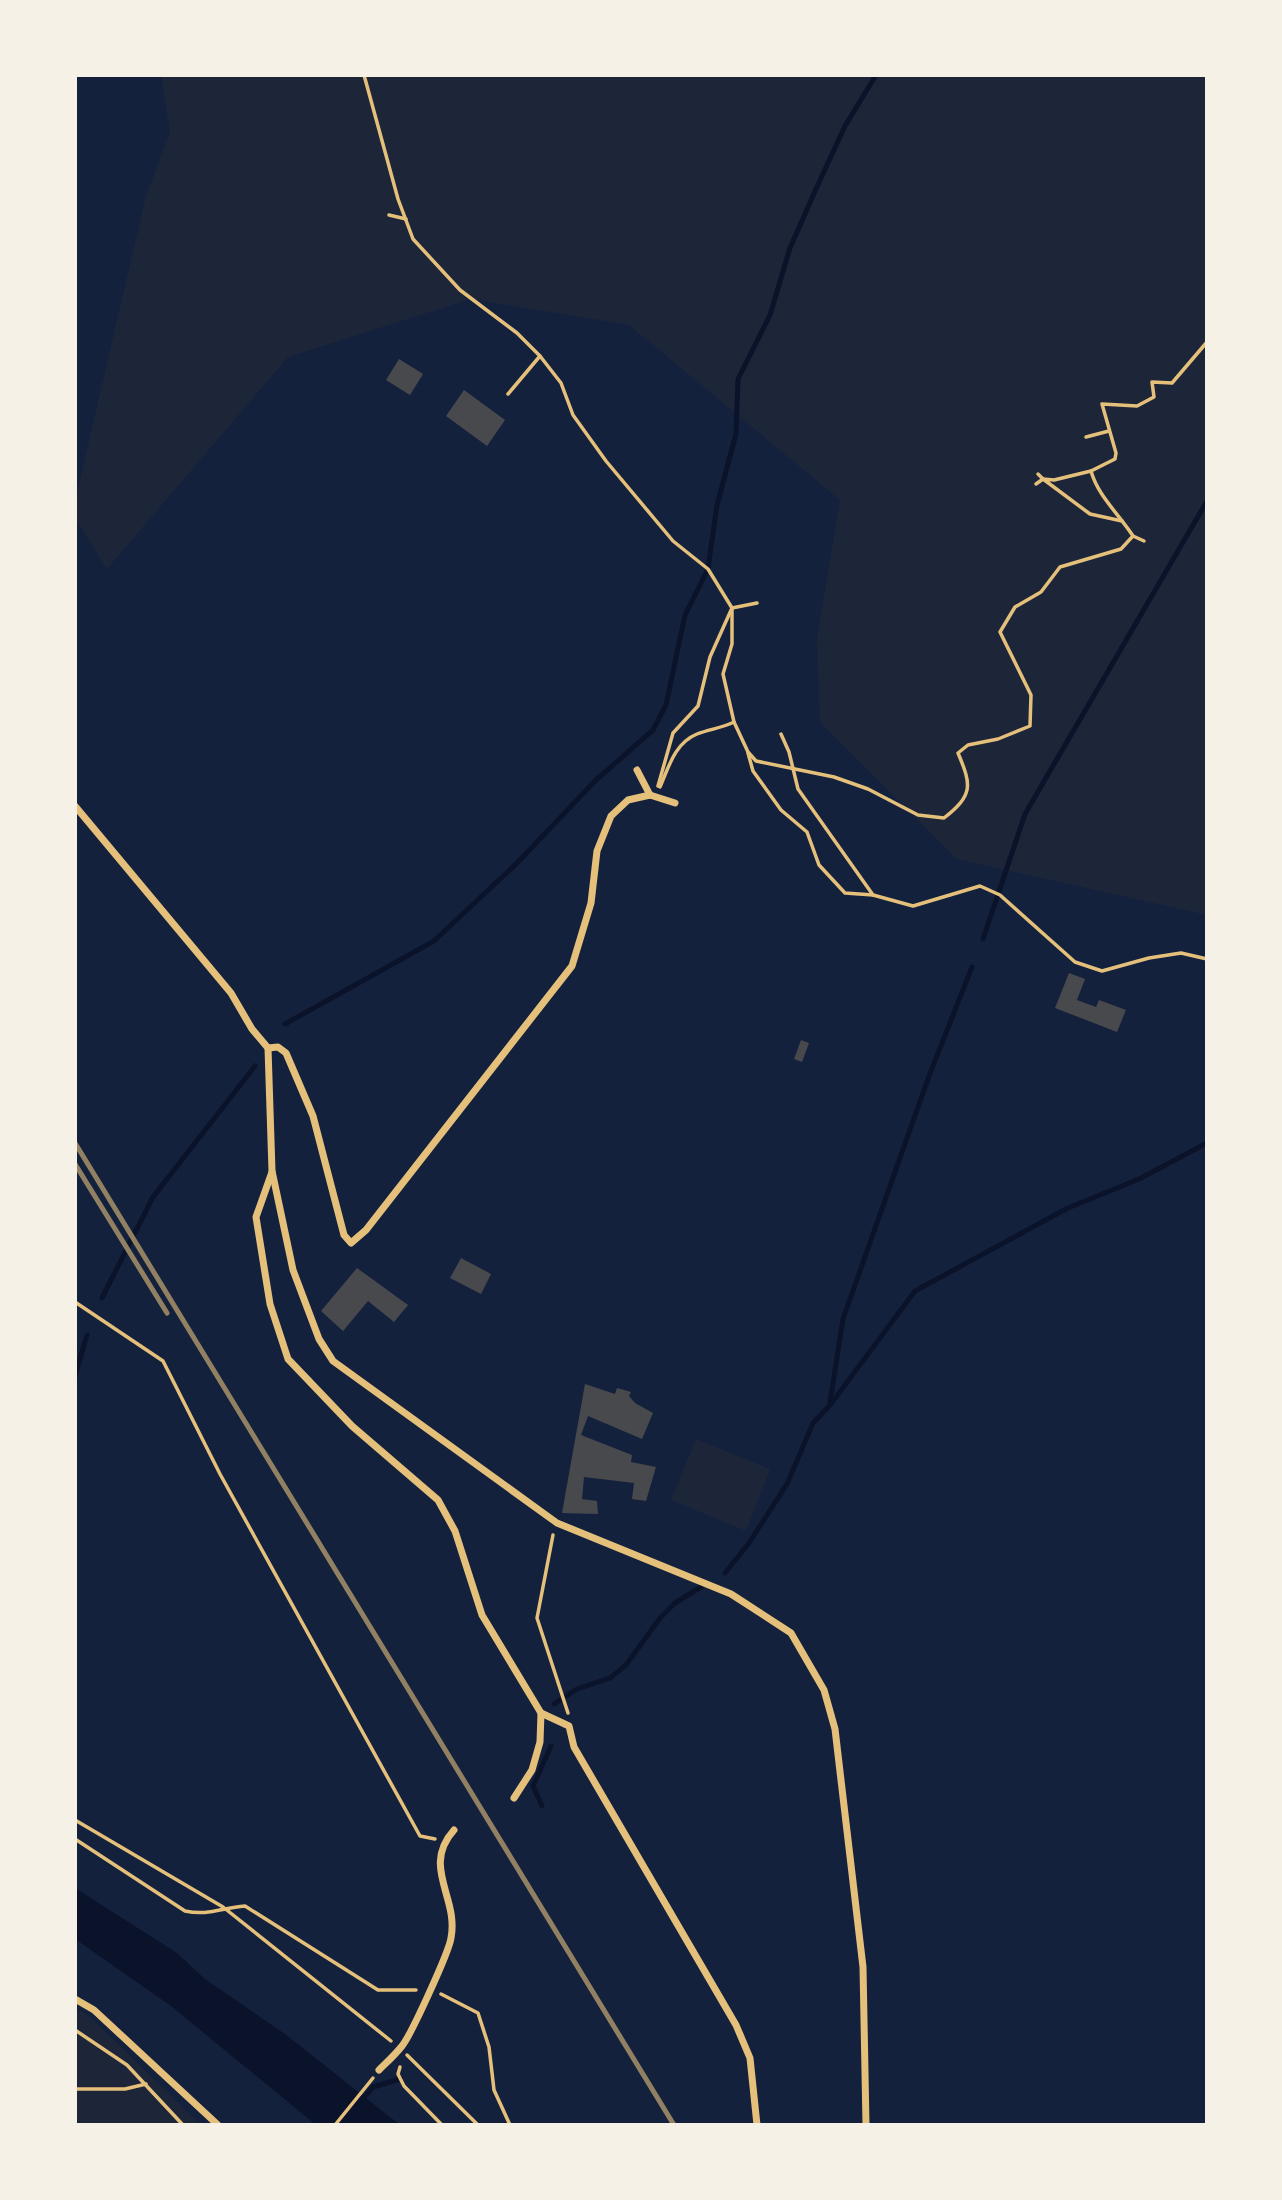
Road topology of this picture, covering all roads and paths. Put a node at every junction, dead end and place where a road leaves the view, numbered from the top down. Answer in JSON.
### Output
{"nodes":[{"id":1,"x":364,"y":75,"type":"edge"},
{"id":2,"x":389,"y":215,"type":"dead end"},
{"id":3,"x":405,"y":219,"type":"junction"},
{"id":4,"x":1207,"y":342,"type":"edge"},
{"id":5,"x":540,"y":356,"type":"junction"},
{"id":6,"x":508,"y":394,"type":"dead end"},
{"id":7,"x":1109,"y":431,"type":"junction"},
{"id":8,"x":1086,"y":438,"type":"dead end"},
{"id":9,"x":1091,"y":471,"type":"junction"},
{"id":10,"x":1038,"y":474,"type":"dead end"},
{"id":11,"x":1043,"y":479,"type":"junction"},
{"id":12,"x":1036,"y":484,"type":"dead end"},
{"id":13,"x":1124,"y":522,"type":"junction"},
{"id":14,"x":1133,"y":536,"type":"junction"},
{"id":15,"x":1144,"y":541,"type":"dead end"},
{"id":16,"x":757,"y":603,"type":"dead end"},
{"id":17,"x":732,"y":608,"type":"junction"},
{"id":18,"x":734,"y":722,"type":"junction"},
{"id":19,"x":781,"y":734,"type":"dead end"},
{"id":20,"x":748,"y":752,"type":"junction"},
{"id":21,"x":791,"y":766,"type":"junction"},
{"id":22,"x":637,"y":770,"type":"dead end"},
{"id":23,"x":653,"y":797,"type":"junction"},
{"id":24,"x":675,"y":803,"type":"dead end"},
{"id":25,"x":75,"y":806,"type":"edge"},
{"id":26,"x":873,"y":895,"type":"junction"},
{"id":27,"x":1207,"y":959,"type":"edge"},
{"id":28,"x":268,"y":1048,"type":"junction"},
{"id":29,"x":272,"y":1171,"type":"junction"},
{"id":30,"x":75,"y":1302,"type":"edge"},
{"id":31,"x":557,"y":1523,"type":"junction"},
{"id":32,"x":541,"y":1713,"type":"junction"},
{"id":33,"x":569,"y":1726,"type":"junction"},
{"id":34,"x":513,"y":1798,"type":"dead end"},
{"id":35,"x":75,"y":1820,"type":"edge"},
{"id":36,"x":454,"y":1830,"type":"dead end"},
{"id":37,"x":420,"y":1836,"type":"dead end"},
{"id":38,"x":75,"y":1839,"type":"edge"},
{"id":39,"x":223,"y":1908,"type":"junction"},
{"id":40,"x":429,"y":1990,"type":"junction"},
{"id":41,"x":442,"y":1994,"type":"dead end"},
{"id":42,"x":75,"y":1999,"type":"edge"},
{"id":43,"x":368,"y":2022,"type":"dead end"},
{"id":44,"x":75,"y":2030,"type":"edge"},
{"id":45,"x":408,"y":2035,"type":"junction"},
{"id":46,"x":379,"y":2070,"type":"joint"},
{"id":47,"x":429,"y":2074,"type":"dead end"},
{"id":48,"x":146,"y":2084,"type":"junction"},
{"id":49,"x":75,"y":2089,"type":"edge"},
{"id":50,"x":183,"y":2125,"type":"edge"},
{"id":51,"x":218,"y":2125,"type":"edge"},
{"id":52,"x":335,"y":2125,"type":"edge"},
{"id":53,"x":442,"y":2125,"type":"edge"},
{"id":54,"x":478,"y":2125,"type":"edge"},
{"id":55,"x":510,"y":2125,"type":"edge"},
{"id":56,"x":757,"y":2125,"type":"edge"},
{"id":57,"x":866,"y":2125,"type":"edge"}],
"edges":[{"from":1,"to":3,"type":"path"},
{"from":2,"to":3,"type":"path"},
{"from":3,"to":5,"type":"path"},
{"from":4,"to":7,"type":"path"},
{"from":5,"to":6,"type":"path"},
{"from":5,"to":17,"type":"path"},
{"from":7,"to":8,"type":"path"},
{"from":7,"to":9,"type":"path"},
{"from":9,"to":11,"type":"path"},
{"from":9,"to":13,"type":"path"},
{"from":10,"to":11,"type":"path"},
{"from":11,"to":12,"type":"path"},
{"from":11,"to":13,"type":"path"},
{"from":13,"to":14,"type":"path"},
{"from":14,"to":15,"type":"path"},
{"from":14,"to":21,"type":"path"},
{"from":16,"to":17,"type":"path"},
{"from":17,"to":18,"type":"path"},
{"from":17,"to":23,"type":"path"},
{"from":18,"to":20,"type":"path"},
{"from":18,"to":23,"type":"path"},
{"from":19,"to":21,"type":"path"},
{"from":20,"to":21,"type":"path"},
{"from":20,"to":26,"type":"path"},
{"from":21,"to":26,"type":"path"},
{"from":22,"to":23,"type":"street"},
{"from":23,"to":24,"type":"street"},
{"from":23,"to":28,"type":"street"},
{"from":25,"to":28,"type":"street"},
{"from":26,"to":27,"type":"path"},
{"from":28,"to":29,"type":"street"},
{"from":29,"to":31,"type":"street"},
{"from":29,"to":32,"type":"street"},
{"from":30,"to":37,"type":"path"},
{"from":31,"to":33,"type":"path"},
{"from":31,"to":57,"type":"street"},
{"from":32,"to":33,"type":"street"},
{"from":32,"to":34,"type":"street"},
{"from":33,"to":56,"type":"street"},
{"from":35,"to":39,"type":"path"},
{"from":36,"to":40,"type":"street"},
{"from":38,"to":39,"type":"path"},
{"from":39,"to":40,"type":"path"},
{"from":39,"to":43,"type":"path"},
{"from":40,"to":45,"type":"street"},
{"from":41,"to":55,"type":"path"},
{"from":42,"to":51,"type":"street"},
{"from":44,"to":48,"type":"path"},
{"from":45,"to":46,"type":"street"},
{"from":45,"to":53,"type":"path"},
{"from":46,"to":52,"type":"path"},
{"from":47,"to":54,"type":"path"},
{"from":48,"to":49,"type":"path"},
{"from":48,"to":50,"type":"path"}]}
